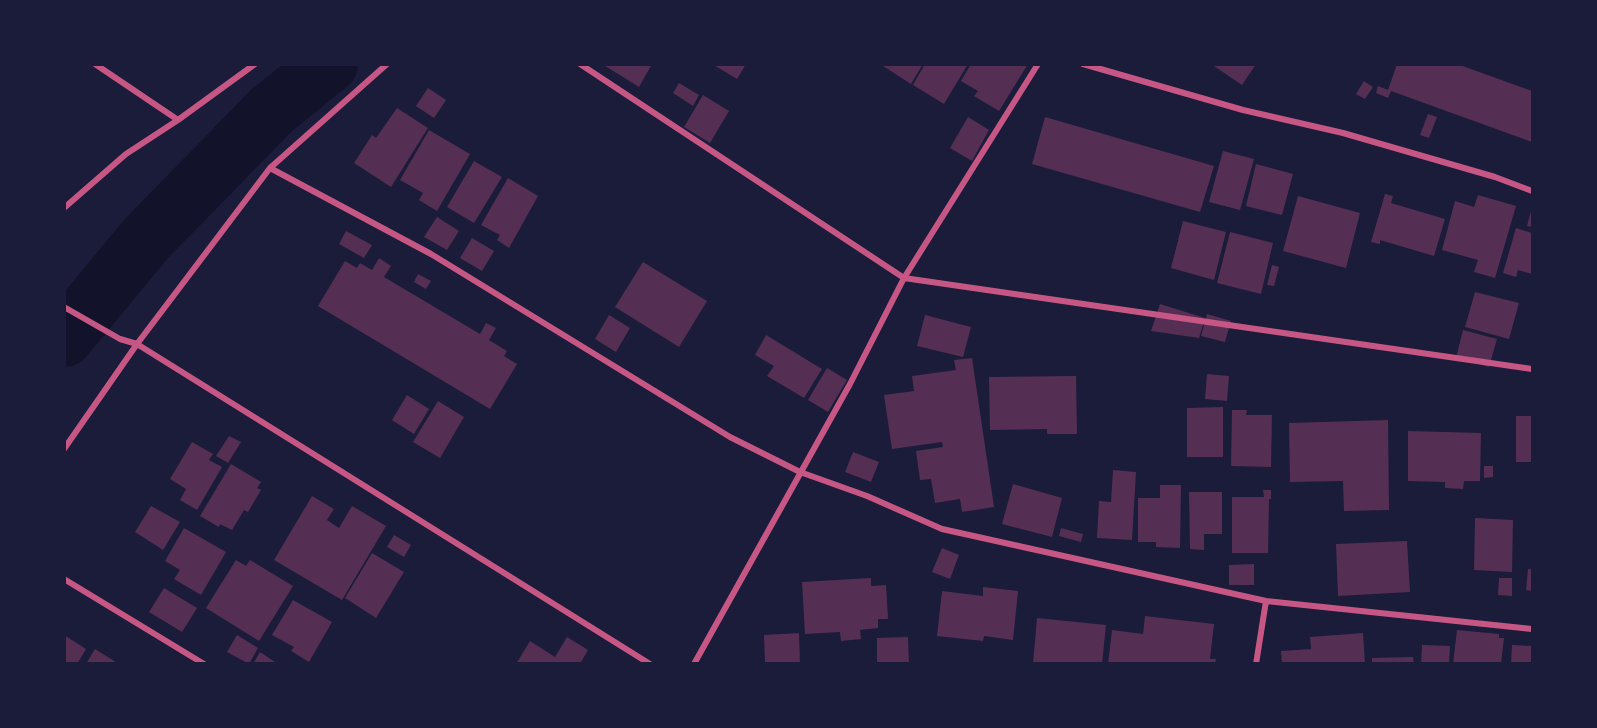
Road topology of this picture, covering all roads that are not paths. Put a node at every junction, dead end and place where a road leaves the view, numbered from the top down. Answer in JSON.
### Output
{"nodes":[{"id":1,"x":95,"y":64,"type":"edge"},
{"id":2,"x":255,"y":64,"type":"edge"},
{"id":3,"x":387,"y":64,"type":"edge"},
{"id":4,"x":580,"y":64,"type":"edge"},
{"id":5,"x":1038,"y":64,"type":"edge"},
{"id":6,"x":1083,"y":64,"type":"edge"},
{"id":7,"x":178,"y":120,"type":"junction"},
{"id":8,"x":270,"y":168,"type":"junction"},
{"id":9,"x":1533,"y":191,"type":"edge"},
{"id":10,"x":64,"y":208,"type":"edge"},
{"id":11,"x":904,"y":278,"type":"junction"},
{"id":12,"x":64,"y":307,"type":"edge"},
{"id":13,"x":137,"y":344,"type":"junction"},
{"id":14,"x":1533,"y":369,"type":"edge"},
{"id":15,"x":64,"y":449,"type":"edge"},
{"id":16,"x":800,"y":472,"type":"junction"},
{"id":17,"x":64,"y":579,"type":"edge"},
{"id":18,"x":1266,"y":601,"type":"junction"},
{"id":19,"x":1533,"y":629,"type":"edge"},
{"id":20,"x":204,"y":663,"type":"edge"},
{"id":21,"x":651,"y":663,"type":"edge"},
{"id":22,"x":694,"y":663,"type":"edge"},
{"id":23,"x":1256,"y":663,"type":"edge"}],
"edges":[{"from":1,"to":7,"type":"street"},
{"from":2,"to":7,"type":"street"},
{"from":3,"to":8,"type":"street"},
{"from":4,"to":11,"type":"street"},
{"from":5,"to":11,"type":"street"},
{"from":6,"to":9,"type":"street"},
{"from":7,"to":10,"type":"street"},
{"from":8,"to":13,"type":"street"},
{"from":8,"to":16,"type":"street"},
{"from":11,"to":14,"type":"street"},
{"from":11,"to":16,"type":"street"},
{"from":12,"to":13,"type":"street"},
{"from":13,"to":15,"type":"street"},
{"from":13,"to":21,"type":"street"},
{"from":16,"to":18,"type":"street"},
{"from":16,"to":22,"type":"street"},
{"from":17,"to":20,"type":"street"},
{"from":18,"to":19,"type":"street"},
{"from":18,"to":23,"type":"street"}]}
